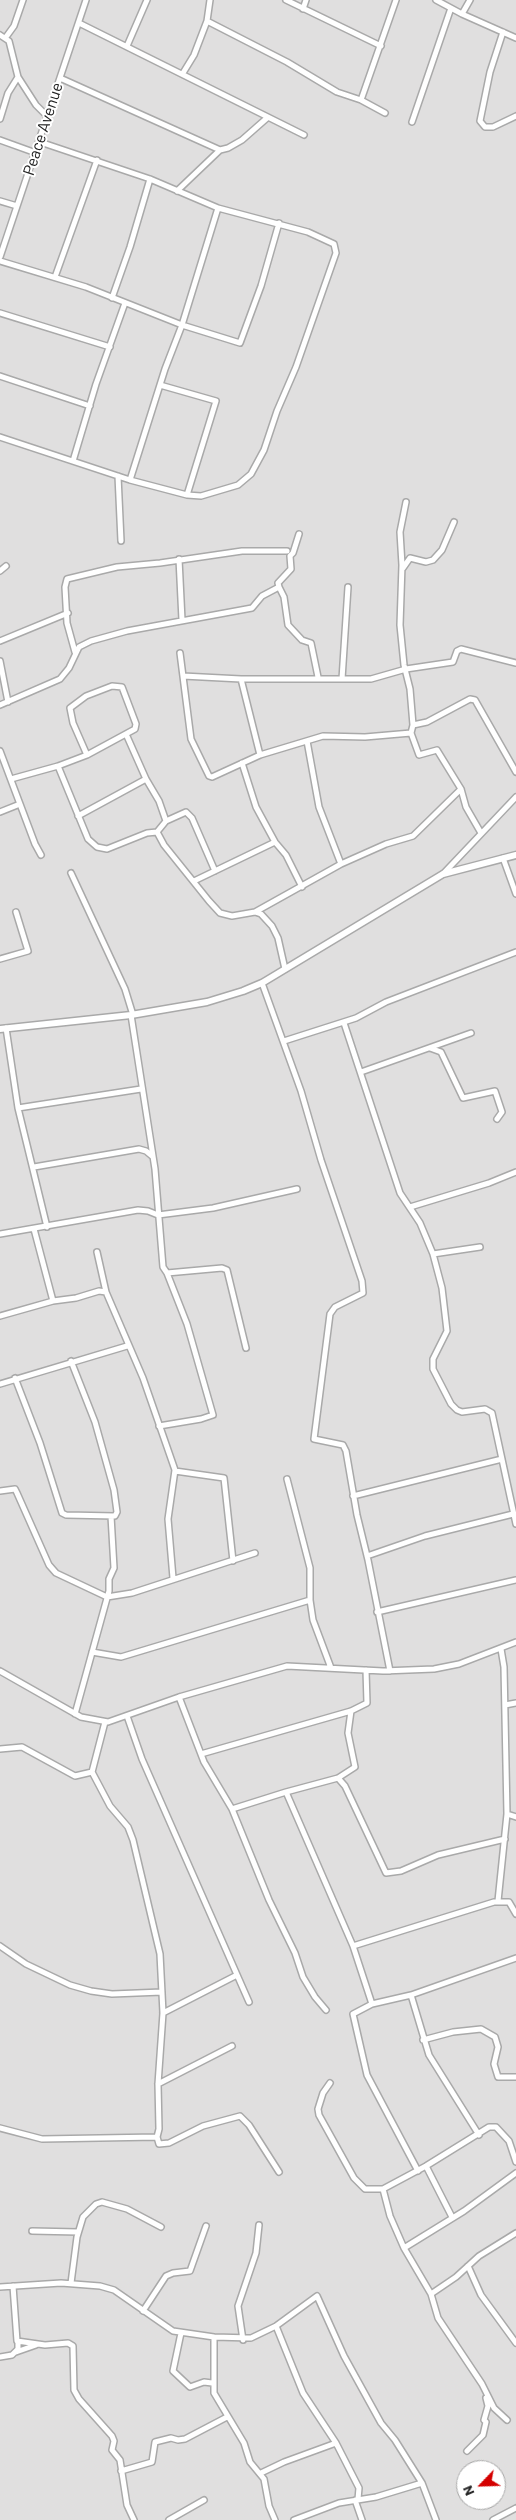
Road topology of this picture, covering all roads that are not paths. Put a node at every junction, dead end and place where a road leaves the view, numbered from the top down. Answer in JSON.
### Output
{"nodes":[{"id":1,"x":23,"y":0,"type":"edge"},
{"id":2,"x":86,"y":0,"type":"edge"},
{"id":3,"x":147,"y":0,"type":"edge"},
{"id":4,"x":210,"y":0,"type":"edge"},
{"id":5,"x":286,"y":0,"type":"edge"},
{"id":6,"x":306,"y":0,"type":"edge"},
{"id":7,"x":396,"y":0,"type":"edge"},
{"id":8,"x":436,"y":0,"type":"edge"},
{"id":9,"x":470,"y":0,"type":"edge"},
{"id":10,"x":451,"y":8,"type":"junction"},
{"id":11,"x":303,"y":9,"type":"junction"},
{"id":12,"x":462,"y":14,"type":"junction"},
{"id":13,"x":207,"y":21,"type":"junction"},
{"id":14,"x":79,"y":23,"type":"junction"},
{"id":15,"x":503,"y":32,"type":"junction"},
{"id":16,"x":3,"y":36,"type":"edge"},
{"id":17,"x":516,"y":38,"type":"edge"},
{"id":18,"x":127,"y":46,"type":"junction"},
{"id":19,"x":381,"y":46,"type":"junction"},
{"id":20,"x":183,"y":73,"type":"junction"},
{"id":21,"x":18,"y":77,"type":"junction"},
{"id":22,"x":60,"y":78,"type":"junction"},
{"id":23,"x":361,"y":100,"type":"junction"},
{"id":24,"x":385,"y":112,"type":"dead end"},
{"id":25,"x":516,"y":116,"type":"edge"},
{"id":26,"x":48,"y":117,"type":"junction"},
{"id":27,"x":267,"y":118,"type":"junction"},
{"id":28,"x":0,"y":119,"type":"edge"},
{"id":29,"x":412,"y":122,"type":"dead end"},
{"id":30,"x":304,"y":135,"type":"dead end"},
{"id":31,"x":0,"y":140,"type":"edge"},
{"id":32,"x":40,"y":142,"type":"junction"},
{"id":33,"x":220,"y":150,"type":"junction"},
{"id":34,"x":36,"y":153,"type":"junction"},
{"id":35,"x":97,"y":160,"type":"junction"},
{"id":36,"x":150,"y":179,"type":"junction"},
{"id":37,"x":177,"y":191,"type":"junction"},
{"id":38,"x":0,"y":201,"type":"edge"},
{"id":39,"x":18,"y":206,"type":"junction"},
{"id":40,"x":218,"y":208,"type":"junction"},
{"id":41,"x":279,"y":223,"type":"junction"},
{"id":42,"x":0,"y":257,"type":"edge"},
{"id":43,"x":0,"y":261,"type":"edge"},
{"id":44,"x":54,"y":277,"type":"junction"},
{"id":45,"x":112,"y":298,"type":"junction"},
{"id":46,"x":125,"y":303,"type":"junction"},
{"id":47,"x":0,"y":313,"type":"edge"},
{"id":48,"x":182,"y":325,"type":"junction"},
{"id":49,"x":110,"y":347,"type":"junction"},
{"id":50,"x":0,"y":376,"type":"edge"},
{"id":51,"x":160,"y":385,"type":"junction"},
{"id":52,"x":90,"y":406,"type":"junction"},
{"id":53,"x":0,"y":436,"type":"edge"},
{"id":54,"x":73,"y":461,"type":"junction"},
{"id":55,"x":118,"y":476,"type":"junction"},
{"id":56,"x":130,"y":480,"type":"junction"},
{"id":57,"x":186,"y":495,"type":"junction"},
{"id":58,"x":406,"y":502,"type":"dead end"},
{"id":59,"x":454,"y":522,"type":"dead end"},
{"id":60,"x":299,"y":534,"type":"dead end"},
{"id":61,"x":121,"y":541,"type":"dead end"},
{"id":62,"x":287,"y":551,"type":"dead end"},
{"id":63,"x":179,"y":559,"type":"junction"},
{"id":64,"x":6,"y":566,"type":"dead end"},
{"id":65,"x":0,"y":571,"type":"edge"},
{"id":66,"x":402,"y":571,"type":"junction"},
{"id":67,"x":279,"y":587,"type":"junction"},
{"id":68,"x":348,"y":587,"type":"dead end"},
{"id":69,"x":68,"y":613,"type":"junction"},
{"id":70,"x":182,"y":620,"type":"junction"},
{"id":71,"x":0,"y":641,"type":"edge"},
{"id":72,"x":75,"y":652,"type":"junction"},
{"id":73,"x":180,"y":653,"type":"dead end"},
{"id":74,"x":0,"y":661,"type":"edge"},
{"id":75,"x":516,"y":663,"type":"edge"},
{"id":76,"x":406,"y":670,"type":"junction"},
{"id":77,"x":183,"y":676,"type":"junction"},
{"id":78,"x":318,"y":677,"type":"junction"},
{"id":79,"x":241,"y":679,"type":"junction"},
{"id":80,"x":342,"y":679,"type":"junction"},
{"id":81,"x":8,"y":702,"type":"junction"},
{"id":82,"x":0,"y":705,"type":"edge"},
{"id":83,"x":413,"y":725,"type":"junction"},
{"id":84,"x":411,"y":733,"type":"junction"},
{"id":85,"x":126,"y":734,"type":"junction"},
{"id":86,"x":307,"y":741,"type":"junction"},
{"id":87,"x":0,"y":751,"type":"edge"},
{"id":88,"x":87,"y":755,"type":"junction"},
{"id":89,"x":260,"y":755,"type":"junction"},
{"id":90,"x":242,"y":763,"type":"junction"},
{"id":91,"x":58,"y":766,"type":"junction"},
{"id":92,"x":516,"y":772,"type":"edge"},
{"id":93,"x":11,"y":779,"type":"junction"},
{"id":94,"x":146,"y":779,"type":"junction"},
{"id":95,"x":460,"y":789,"type":"junction"},
{"id":96,"x":516,"y":797,"type":"edge"},
{"id":97,"x":20,"y":804,"type":"junction"},
{"id":98,"x":0,"y":812,"type":"edge"},
{"id":99,"x":78,"y":816,"type":"junction"},
{"id":100,"x":166,"y":821,"type":"junction"},
{"id":101,"x":157,"y":832,"type":"junction"},
{"id":102,"x":481,"y":833,"type":"junction"},
{"id":103,"x":275,"y":842,"type":"junction"},
{"id":104,"x":41,"y":855,"type":"dead end"},
{"id":105,"x":516,"y":855,"type":"edge"},
{"id":106,"x":503,"y":858,"type":"junction"},
{"id":107,"x":341,"y":864,"type":"junction"},
{"id":108,"x":215,"y":870,"type":"junction"},
{"id":109,"x":71,"y":874,"type":"dead end"},
{"id":110,"x":443,"y":874,"type":"junction"},
{"id":111,"x":194,"y":881,"type":"junction"},
{"id":112,"x":302,"y":887,"type":"junction"},
{"id":113,"x":516,"y":894,"type":"edge"},
{"id":114,"x":16,"y":912,"type":"dead end"},
{"id":115,"x":255,"y":912,"type":"junction"},
{"id":116,"x":516,"y":952,"type":"edge"},
{"id":117,"x":0,"y":960,"type":"edge"},
{"id":118,"x":285,"y":969,"type":"junction"},
{"id":119,"x":262,"y":983,"type":"junction"},
{"id":120,"x":132,"y":1015,"type":"junction"},
{"id":121,"x":344,"y":1023,"type":"junction"},
{"id":122,"x":3,"y":1029,"type":"edge"},
{"id":123,"x":471,"y":1033,"type":"dead end"},
{"id":124,"x":284,"y":1041,"type":"junction"},
{"id":125,"x":430,"y":1048,"type":"junction"},
{"id":126,"x":361,"y":1072,"type":"junction"},
{"id":127,"x":141,"y":1089,"type":"junction"},
{"id":128,"x":18,"y":1108,"type":"junction"},
{"id":129,"x":497,"y":1119,"type":"dead end"},
{"id":130,"x":153,"y":1156,"type":"junction"},
{"id":131,"x":34,"y":1167,"type":"junction"},
{"id":132,"x":516,"y":1172,"type":"edge"},
{"id":133,"x":296,"y":1189,"type":"dead end"},
{"id":134,"x":410,"y":1207,"type":"junction"},
{"id":135,"x":158,"y":1215,"type":"junction"},
{"id":136,"x":47,"y":1227,"type":"junction"},
{"id":137,"x":34,"y":1229,"type":"junction"},
{"id":138,"x":0,"y":1234,"type":"edge"},
{"id":139,"x":480,"y":1247,"type":"dead end"},
{"id":140,"x":97,"y":1252,"type":"dead end"},
{"id":141,"x":433,"y":1254,"type":"junction"},
{"id":142,"x":167,"y":1273,"type":"junction"},
{"id":143,"x":106,"y":1292,"type":"junction"},
{"id":144,"x":53,"y":1301,"type":"junction"},
{"id":145,"x":0,"y":1314,"type":"edge"},
{"id":146,"x":127,"y":1346,"type":"junction"},
{"id":147,"x":246,"y":1348,"type":"dead end"},
{"id":148,"x":71,"y":1361,"type":"junction"},
{"id":149,"x":15,"y":1378,"type":"junction"},
{"id":150,"x":0,"y":1384,"type":"edge"},
{"id":151,"x":159,"y":1426,"type":"junction"},
{"id":152,"x":502,"y":1459,"type":"junction"},
{"id":153,"x":175,"y":1471,"type":"junction"},
{"id":154,"x":287,"y":1479,"type":"dead end"},
{"id":155,"x":0,"y":1491,"type":"edge"},
{"id":156,"x":353,"y":1496,"type":"junction"},
{"id":157,"x":513,"y":1514,"type":"junction"},
{"id":158,"x":111,"y":1516,"type":"junction"},
{"id":159,"x":516,"y":1524,"type":"edge"},
{"id":160,"x":255,"y":1553,"type":"dead end"},
{"id":161,"x":367,"y":1556,"type":"junction"},
{"id":162,"x":233,"y":1561,"type":"junction"},
{"id":163,"x":173,"y":1578,"type":"junction"},
{"id":164,"x":516,"y":1580,"type":"edge"},
{"id":165,"x":107,"y":1597,"type":"junction"},
{"id":166,"x":310,"y":1600,"type":"junction"},
{"id":167,"x":377,"y":1612,"type":"junction"},
{"id":168,"x":516,"y":1642,"type":"edge"},
{"id":169,"x":500,"y":1649,"type":"junction"},
{"id":170,"x":92,"y":1652,"type":"junction"},
{"id":171,"x":331,"y":1668,"type":"junction"},
{"id":172,"x":366,"y":1670,"type":"junction"},
{"id":173,"x":390,"y":1670,"type":"junction"},
{"id":174,"x":0,"y":1671,"type":"edge"},
{"id":175,"x":179,"y":1697,"type":"junction"},
{"id":176,"x":516,"y":1703,"type":"edge"},
{"id":177,"x":505,"y":1705,"type":"junction"},
{"id":178,"x":352,"y":1711,"type":"junction"},
{"id":179,"x":75,"y":1714,"type":"junction"},
{"id":180,"x":127,"y":1716,"type":"junction"},
{"id":181,"x":105,"y":1722,"type":"junction"},
{"id":182,"x":0,"y":1749,"type":"edge"},
{"id":183,"x":201,"y":1754,"type":"junction"},
{"id":184,"x":92,"y":1772,"type":"junction"},
{"id":185,"x":338,"y":1778,"type":"junction"},
{"id":186,"x":286,"y":1792,"type":"junction"},
{"id":187,"x":232,"y":1808,"type":"junction"},
{"id":188,"x":506,"y":1814,"type":"junction"},
{"id":189,"x":516,"y":1817,"type":"edge"},
{"id":190,"x":505,"y":1839,"type":"junction"},
{"id":191,"x":498,"y":1901,"type":"junction"},
{"id":192,"x":516,"y":1914,"type":"edge"},
{"id":193,"x":0,"y":1946,"type":"edge"},
{"id":194,"x":353,"y":1946,"type":"junction"},
{"id":195,"x":516,"y":1958,"type":"edge"},
{"id":196,"x":237,"y":1975,"type":"junction"},
{"id":197,"x":162,"y":1992,"type":"junction"},
{"id":198,"x":411,"y":1995,"type":"junction"},
{"id":199,"x":249,"y":2002,"type":"dead end"},
{"id":200,"x":372,"y":2004,"type":"junction"},
{"id":201,"x":326,"y":2010,"type":"dead end"},
{"id":202,"x":163,"y":2014,"type":"junction"},
{"id":203,"x":423,"y":2040,"type":"junction"},
{"id":204,"x":232,"y":2046,"type":"dead end"},
{"id":205,"x":516,"y":2077,"type":"edge"},
{"id":206,"x":330,"y":2083,"type":"dead end"},
{"id":207,"x":158,"y":2084,"type":"junction"},
{"id":208,"x":0,"y":2128,"type":"edge"},
{"id":209,"x":479,"y":2135,"type":"junction"},
{"id":210,"x":157,"y":2137,"type":"junction"},
{"id":211,"x":516,"y":2139,"type":"edge"},
{"id":212,"x":509,"y":2141,"type":"junction"},
{"id":213,"x":516,"y":2162,"type":"edge"},
{"id":214,"x":426,"y":2166,"type":"junction"},
{"id":215,"x":418,"y":2171,"type":"junction"},
{"id":216,"x":279,"y":2172,"type":"dead end"},
{"id":217,"x":516,"y":2173,"type":"edge"},
{"id":218,"x":383,"y":2189,"type":"junction"},
{"id":219,"x":452,"y":2217,"type":"junction"},
{"id":220,"x":259,"y":2225,"type":"dead end"},
{"id":221,"x":206,"y":2226,"type":"dead end"},
{"id":222,"x":161,"y":2228,"type":"dead end"},
{"id":223,"x":32,"y":2231,"type":"dead end"},
{"id":224,"x":78,"y":2232,"type":"junction"},
{"id":225,"x":515,"y":2236,"type":"edge"},
{"id":226,"x":404,"y":2248,"type":"junction"},
{"id":227,"x":468,"y":2266,"type":"junction"},
{"id":228,"x":71,"y":2283,"type":"junction"},
{"id":229,"x":13,"y":2286,"type":"junction"},
{"id":230,"x":0,"y":2287,"type":"edge"},
{"id":231,"x":431,"y":2294,"type":"junction"},
{"id":232,"x":142,"y":2312,"type":"junction"},
{"id":233,"x":276,"y":2326,"type":"junction"},
{"id":234,"x":181,"y":2333,"type":"junction"},
{"id":235,"x":214,"y":2337,"type":"junction"},
{"id":236,"x":243,"y":2340,"type":"junction"},
{"id":237,"x":18,"y":2342,"type":"junction"},
{"id":238,"x":39,"y":2344,"type":"junction"},
{"id":239,"x":516,"y":2344,"type":"edge"},
{"id":240,"x":15,"y":2352,"type":"junction"},
{"id":241,"x":0,"y":2357,"type":"edge"},
{"id":242,"x":212,"y":2382,"type":"junction"},
{"id":243,"x":486,"y":2393,"type":"junction"},
{"id":244,"x":227,"y":2417,"type":"junction"},
{"id":245,"x":507,"y":2420,"type":"dead end"},
{"id":246,"x":336,"y":2443,"type":"junction"},
{"id":247,"x":467,"y":2451,"type":"dead end"},
{"id":248,"x":121,"y":2471,"type":"junction"},
{"id":249,"x":261,"y":2473,"type":"junction"},
{"id":250,"x":422,"y":2483,"type":"junction"},
{"id":251,"x":204,"y":2500,"type":"dead end"},
{"id":252,"x":356,"y":2500,"type":"junction"},
{"id":253,"x":516,"y":2508,"type":"edge"},
{"id":254,"x":134,"y":2520,"type":"edge"},
{"id":255,"x":169,"y":2520,"type":"edge"},
{"id":256,"x":275,"y":2520,"type":"edge"},
{"id":257,"x":294,"y":2520,"type":"edge"},
{"id":258,"x":362,"y":2520,"type":"edge"},
{"id":259,"x":436,"y":2520,"type":"edge"},
{"id":260,"x":493,"y":2520,"type":"edge"}],
"edges":[{"from":1,"to":16,"type":"street"},
{"from":2,"to":14,"type":"street","name":"Peace Avenue"},
{"from":3,"to":18,"type":"street"},
{"from":4,"to":13,"type":"street"},
{"from":5,"to":11,"type":"street"},
{"from":6,"to":11,"type":"street"},
{"from":7,"to":19,"type":"street"},
{"from":8,"to":10,"type":"street"},
{"from":9,"to":12,"type":"street"},
{"from":10,"to":12,"type":"street"},
{"from":10,"to":29,"type":"street"},
{"from":11,"to":19,"type":"street"},
{"from":12,"to":15,"type":"street"},
{"from":13,"to":20,"type":"street"},
{"from":13,"to":23,"type":"street"},
{"from":14,"to":18,"type":"street"},
{"from":14,"to":22,"type":"street","name":"Peace Avenue"},
{"from":15,"to":17,"type":"street"},
{"from":15,"to":25,"type":"street"},
{"from":16,"to":21,"type":"street"},
{"from":18,"to":20,"type":"street"},
{"from":19,"to":23,"type":"street"},
{"from":20,"to":27,"type":"street"},
{"from":21,"to":26,"type":"street"},
{"from":21,"to":28,"type":"street"},
{"from":22,"to":26,"type":"street","name":"Peace Avenue"},
{"from":22,"to":33,"type":"street"},
{"from":23,"to":24,"type":"street"},
{"from":26,"to":32,"type":"street","name":"Peace Avenue"},
{"from":27,"to":30,"type":"street"},
{"from":27,"to":33,"type":"street"},
{"from":31,"to":34,"type":"street"},
{"from":32,"to":34,"type":"street","name":"Peace Avenue"},
{"from":32,"to":35,"type":"street"},
{"from":33,"to":37,"type":"street"},
{"from":34,"to":39,"type":"street","name":"Peace Avenue"},
{"from":35,"to":36,"type":"street"},
{"from":35,"to":44,"type":"street"},
{"from":36,"to":37,"type":"street"},
{"from":36,"to":45,"type":"street"},
{"from":37,"to":40,"type":"street"},
{"from":38,"to":39,"type":"street"},
{"from":39,"to":42,"type":"street","name":"Peace Avenue"},
{"from":40,"to":41,"type":"street"},
{"from":40,"to":48,"type":"street"},
{"from":41,"to":48,"type":"street"},
{"from":41,"to":57,"type":"street"},
{"from":43,"to":44,"type":"street"},
{"from":44,"to":45,"type":"street"},
{"from":45,"to":46,"type":"street"},
{"from":46,"to":48,"type":"street"},
{"from":46,"to":49,"type":"street"},
{"from":47,"to":49,"type":"street"},
{"from":48,"to":51,"type":"street"},
{"from":49,"to":52,"type":"street"},
{"from":50,"to":52,"type":"street"},
{"from":51,"to":56,"type":"street"},
{"from":51,"to":57,"type":"street"},
{"from":52,"to":54,"type":"street"},
{"from":53,"to":54,"type":"street"},
{"from":54,"to":55,"type":"street"},
{"from":55,"to":56,"type":"street"},
{"from":55,"to":61,"type":"street"},
{"from":56,"to":57,"type":"street"},
{"from":58,"to":66,"type":"street"},
{"from":59,"to":66,"type":"street"},
{"from":60,"to":67,"type":"street"},
{"from":62,"to":63,"type":"street"},
{"from":63,"to":69,"type":"street"},
{"from":63,"to":70,"type":"street"},
{"from":64,"to":65,"type":"street"},
{"from":66,"to":76,"type":"street"},
{"from":67,"to":70,"type":"street"},
{"from":67,"to":78,"type":"street"},
{"from":68,"to":80,"type":"street"},
{"from":69,"to":71,"type":"street"},
{"from":69,"to":72,"type":"street"},
{"from":70,"to":72,"type":"street"},
{"from":72,"to":81,"type":"street"},
{"from":73,"to":77,"type":"street"},
{"from":74,"to":81,"type":"street"},
{"from":75,"to":76,"type":"street"},
{"from":76,"to":80,"type":"street"},
{"from":76,"to":83,"type":"street"},
{"from":77,"to":79,"type":"street"},
{"from":77,"to":90,"type":"street"},
{"from":78,"to":79,"type":"street"},
{"from":78,"to":80,"type":"street"},
{"from":79,"to":89,"type":"street"},
{"from":81,"to":82,"type":"street"},
{"from":83,"to":84,"type":"street"},
{"from":83,"to":92,"type":"street"},
{"from":84,"to":86,"type":"street"},
{"from":84,"to":95,"type":"street"},
{"from":85,"to":88,"type":"street"},
{"from":85,"to":88,"type":"street"},
{"from":85,"to":94,"type":"street"},
{"from":86,"to":89,"type":"street"},
{"from":86,"to":107,"type":"street"},
{"from":87,"to":93,"type":"street"},
{"from":88,"to":91,"type":"street"},
{"from":89,"to":90,"type":"street"},
{"from":90,"to":103,"type":"street"},
{"from":91,"to":93,"type":"street"},
{"from":91,"to":99,"type":"street"},
{"from":93,"to":97,"type":"street"},
{"from":94,"to":99,"type":"street"},
{"from":94,"to":100,"type":"street"},
{"from":95,"to":102,"type":"street"},
{"from":95,"to":107,"type":"street"},
{"from":96,"to":102,"type":"street"},
{"from":97,"to":98,"type":"street"},
{"from":97,"to":104,"type":"street"},
{"from":99,"to":101,"type":"street"},
{"from":100,"to":101,"type":"street"},
{"from":100,"to":108,"type":"street"},
{"from":101,"to":111,"type":"street"},
{"from":102,"to":110,"type":"street"},
{"from":103,"to":108,"type":"street"},
{"from":103,"to":112,"type":"street"},
{"from":105,"to":106,"type":"street"},
{"from":106,"to":110,"type":"street"},
{"from":106,"to":113,"type":"street"},
{"from":107,"to":112,"type":"street"},
{"from":108,"to":111,"type":"street"},
{"from":109,"to":120,"type":"street"},
{"from":110,"to":118,"type":"street"},
{"from":111,"to":115,"type":"street"},
{"from":112,"to":115,"type":"street"},
{"from":114,"to":117,"type":"street"},
{"from":115,"to":118,"type":"street"},
{"from":116,"to":121,"type":"street"},
{"from":118,"to":119,"type":"street"},
{"from":119,"to":120,"type":"street"},
{"from":119,"to":124,"type":"street"},
{"from":120,"to":122,"type":"street"},
{"from":120,"to":127,"type":"street"},
{"from":121,"to":124,"type":"street"},
{"from":121,"to":126,"type":"street"},
{"from":122,"to":128,"type":"street"},
{"from":123,"to":125,"type":"street"},
{"from":124,"to":156,"type":"street"},
{"from":125,"to":126,"type":"street"},
{"from":125,"to":129,"type":"street"},
{"from":126,"to":134,"type":"street"},
{"from":127,"to":128,"type":"street"},
{"from":127,"to":130,"type":"street"},
{"from":128,"to":131,"type":"street"},
{"from":130,"to":131,"type":"street"},
{"from":130,"to":135,"type":"street"},
{"from":131,"to":136,"type":"street"},
{"from":132,"to":134,"type":"street"},
{"from":133,"to":135,"type":"street"},
{"from":134,"to":141,"type":"street"},
{"from":135,"to":136,"type":"street"},
{"from":135,"to":142,"type":"street"},
{"from":136,"to":137,"type":"street"},
{"from":137,"to":138,"type":"street"},
{"from":137,"to":144,"type":"street"},
{"from":139,"to":141,"type":"street"},
{"from":140,"to":143,"type":"street"},
{"from":141,"to":152,"type":"street"},
{"from":142,"to":147,"type":"street"},
{"from":142,"to":151,"type":"street"},
{"from":143,"to":144,"type":"street"},
{"from":143,"to":146,"type":"street"},
{"from":144,"to":145,"type":"street"},
{"from":146,"to":148,"type":"street"},
{"from":146,"to":151,"type":"street"},
{"from":148,"to":149,"type":"street"},
{"from":148,"to":158,"type":"street"},
{"from":149,"to":150,"type":"street"},
{"from":149,"to":158,"type":"street"},
{"from":151,"to":153,"type":"street"},
{"from":152,"to":156,"type":"street"},
{"from":152,"to":157,"type":"street"},
{"from":153,"to":162,"type":"street"},
{"from":153,"to":163,"type":"street"},
{"from":154,"to":166,"type":"street"},
{"from":155,"to":165,"type":"street"},
{"from":156,"to":161,"type":"street"},
{"from":157,"to":159,"type":"street"},
{"from":157,"to":161,"type":"street"},
{"from":158,"to":165,"type":"street"},
{"from":160,"to":162,"type":"street"},
{"from":161,"to":167,"type":"street"},
{"from":162,"to":163,"type":"street"},
{"from":163,"to":165,"type":"street"},
{"from":164,"to":167,"type":"street"},
{"from":165,"to":170,"type":"street"},
{"from":166,"to":170,"type":"street"},
{"from":166,"to":171,"type":"street"},
{"from":167,"to":173,"type":"street"},
{"from":168,"to":169,"type":"street"},
{"from":169,"to":173,"type":"street"},
{"from":169,"to":177,"type":"street"},
{"from":170,"to":179,"type":"street"},
{"from":171,"to":172,"type":"street"},
{"from":171,"to":175,"type":"street"},
{"from":172,"to":173,"type":"street"},
{"from":172,"to":178,"type":"street"},
{"from":174,"to":179,"type":"street"},
{"from":175,"to":180,"type":"street"},
{"from":175,"to":183,"type":"street"},
{"from":176,"to":177,"type":"street"},
{"from":177,"to":188,"type":"street"},
{"from":178,"to":183,"type":"street"},
{"from":178,"to":185,"type":"street"},
{"from":179,"to":181,"type":"street"},
{"from":180,"to":181,"type":"street"},
{"from":180,"to":196,"type":"street"},
{"from":181,"to":184,"type":"street"},
{"from":182,"to":184,"type":"street"},
{"from":183,"to":187,"type":"street"},
{"from":184,"to":197,"type":"street"},
{"from":185,"to":186,"type":"street"},
{"from":185,"to":190,"type":"street"},
{"from":186,"to":187,"type":"street"},
{"from":186,"to":194,"type":"street"},
{"from":187,"to":201,"type":"street"},
{"from":188,"to":189,"type":"street"},
{"from":188,"to":190,"type":"street"},
{"from":190,"to":191,"type":"street"},
{"from":191,"to":192,"type":"street"},
{"from":191,"to":194,"type":"street"},
{"from":193,"to":197,"type":"street"},
{"from":194,"to":200,"type":"street"},
{"from":195,"to":198,"type":"street"},
{"from":196,"to":199,"type":"street"},
{"from":196,"to":202,"type":"street"},
{"from":197,"to":202,"type":"street"},
{"from":198,"to":200,"type":"street"},
{"from":198,"to":203,"type":"street"},
{"from":200,"to":215,"type":"street"},
{"from":202,"to":207,"type":"street"},
{"from":203,"to":205,"type":"street"},
{"from":203,"to":209,"type":"street"},
{"from":204,"to":207,"type":"street"},
{"from":206,"to":218,"type":"street"},
{"from":207,"to":210,"type":"street"},
{"from":208,"to":210,"type":"street"},
{"from":209,"to":212,"type":"street"},
{"from":209,"to":214,"type":"street"},
{"from":210,"to":216,"type":"street"},
{"from":211,"to":212,"type":"street"},
{"from":212,"to":213,"type":"street"},
{"from":214,"to":215,"type":"street"},
{"from":214,"to":219,"type":"street"},
{"from":215,"to":218,"type":"street"},
{"from":217,"to":219,"type":"street"},
{"from":218,"to":226,"type":"street"},
{"from":219,"to":226,"type":"street"},
{"from":220,"to":236,"type":"street"},
{"from":221,"to":232,"type":"street"},
{"from":222,"to":224,"type":"street"},
{"from":223,"to":224,"type":"street"},
{"from":224,"to":228,"type":"street"},
{"from":225,"to":227,"type":"street"},
{"from":226,"to":231,"type":"street"},
{"from":227,"to":231,"type":"street"},
{"from":227,"to":239,"type":"street"},
{"from":228,"to":229,"type":"street"},
{"from":228,"to":232,"type":"street"},
{"from":229,"to":230,"type":"street"},
{"from":229,"to":237,"type":"street"},
{"from":231,"to":243,"type":"street"},
{"from":232,"to":234,"type":"street"},
{"from":233,"to":236,"type":"street"},
{"from":233,"to":246,"type":"street"},
{"from":233,"to":250,"type":"street"},
{"from":234,"to":235,"type":"street"},
{"from":234,"to":242,"type":"street"},
{"from":235,"to":236,"type":"street"},
{"from":235,"to":242,"type":"street"},
{"from":237,"to":238,"type":"street"},
{"from":237,"to":240,"type":"street"},
{"from":238,"to":240,"type":"street"},
{"from":238,"to":248,"type":"street"},
{"from":240,"to":241,"type":"street"},
{"from":242,"to":244,"type":"street"},
{"from":243,"to":245,"type":"street"},
{"from":243,"to":247,"type":"street"},
{"from":244,"to":248,"type":"street"},
{"from":244,"to":249,"type":"street"},
{"from":246,"to":249,"type":"street"},
{"from":246,"to":252,"type":"street"},
{"from":248,"to":254,"type":"street"},
{"from":249,"to":256,"type":"street"},
{"from":250,"to":252,"type":"street"},
{"from":250,"to":259,"type":"street"},
{"from":251,"to":255,"type":"street"},
{"from":252,"to":257,"type":"street"},
{"from":252,"to":258,"type":"street"},
{"from":253,"to":260,"type":"street"}]}
